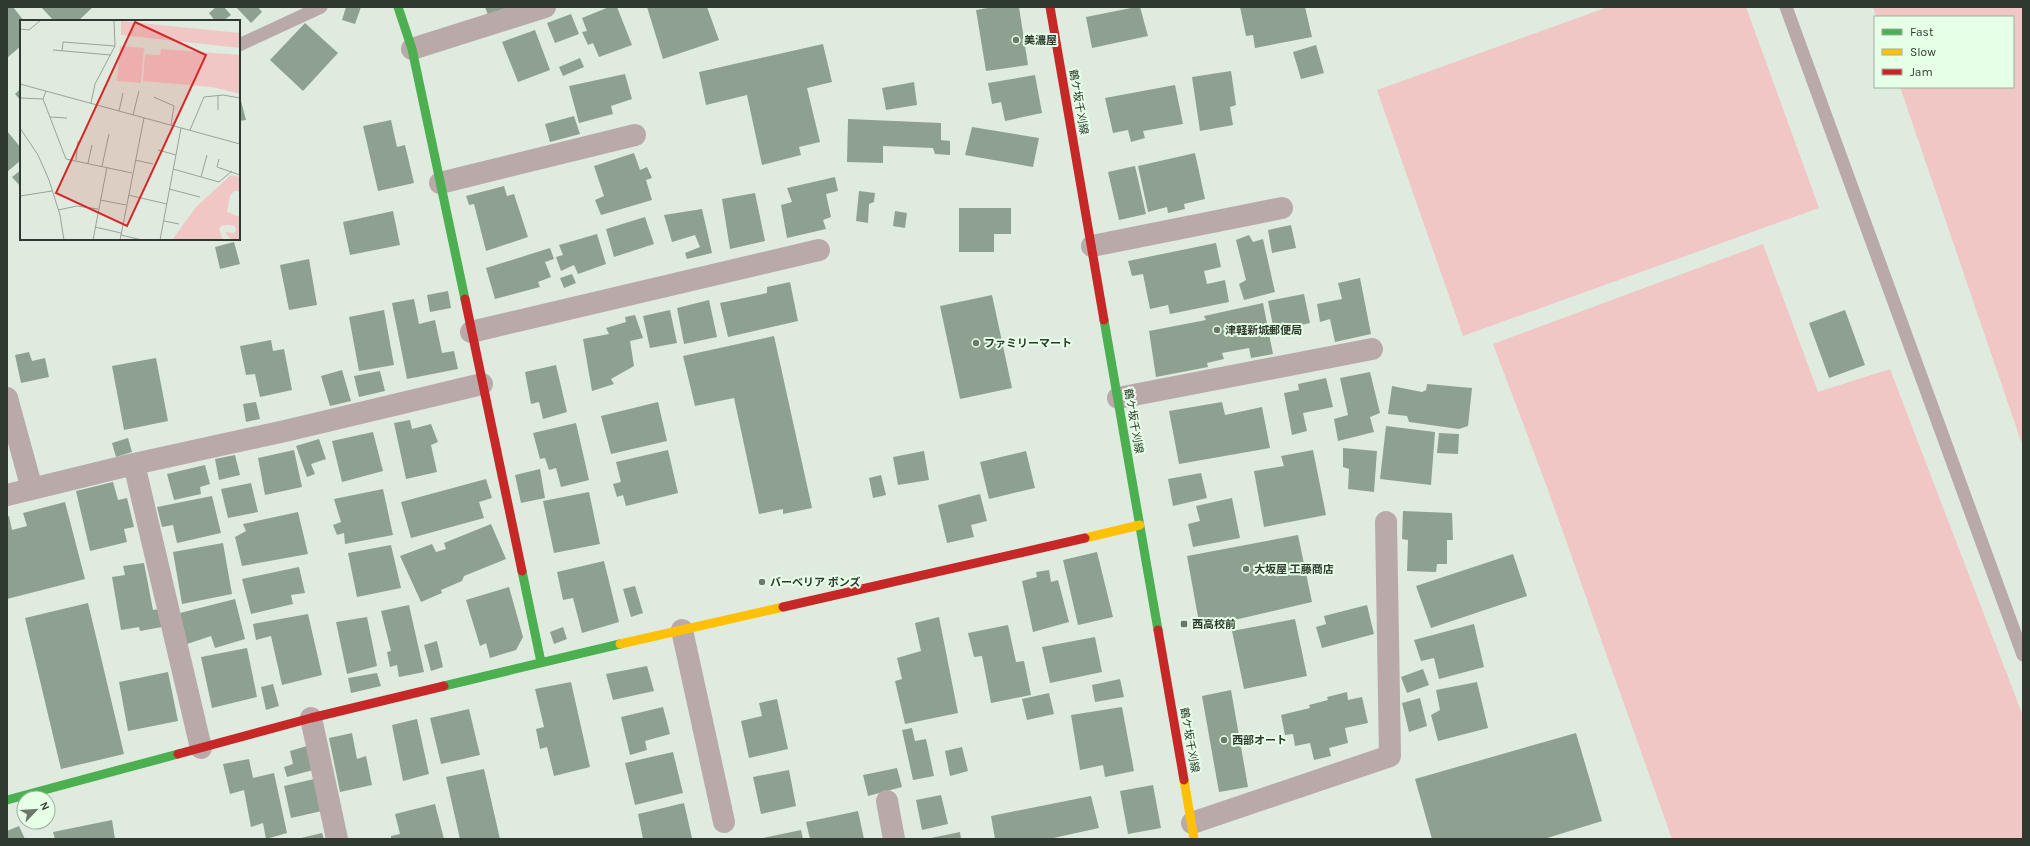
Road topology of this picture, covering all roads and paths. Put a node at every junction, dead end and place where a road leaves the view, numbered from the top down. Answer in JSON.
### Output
{"nodes":[{"id":1,"x":321,"y":7,"type":"edge"},
{"id":2,"x":398,"y":7,"type":"edge"},
{"id":3,"x":545,"y":7,"type":"edge"},
{"id":4,"x":1050,"y":7,"type":"edge"},
{"id":5,"x":1786,"y":7,"type":"edge"},
{"id":6,"x":240,"y":45,"type":"edge"},
{"id":7,"x":412,"y":49,"type":"junction"},
{"id":8,"x":635,"y":135,"type":"dead end"},
{"id":9,"x":440,"y":183,"type":"junction"},
{"id":10,"x":1282,"y":208,"type":"dead end"},
{"id":11,"x":1092,"y":246,"type":"junction"},
{"id":12,"x":819,"y":250,"type":"dead end"},
{"id":13,"x":471,"y":332,"type":"junction"},
{"id":14,"x":1372,"y":349,"type":"dead end"},
{"id":15,"x":482,"y":384,"type":"junction"},
{"id":16,"x":7,"y":398,"type":"edge"},
{"id":17,"x":1118,"y":398,"type":"junction"},
{"id":18,"x":134,"y":464,"type":"junction"},
{"id":19,"x":32,"y":489,"type":"junction"},
{"id":20,"x":7,"y":495,"type":"edge"},
{"id":21,"x":1386,"y":522,"type":"dead end"},
{"id":22,"x":1140,"y":525,"type":"junction"},
{"id":23,"x":682,"y":630,"type":"junction"},
{"id":24,"x":2023,"y":655,"type":"edge"},
{"id":25,"x":541,"y":662,"type":"junction"},
{"id":26,"x":311,"y":718,"type":"junction"},
{"id":27,"x":201,"y":748,"type":"junction"},
{"id":28,"x":7,"y":800,"type":"edge"},
{"id":29,"x":887,"y":801,"type":"dead end"},
{"id":30,"x":724,"y":822,"type":"dead end"},
{"id":31,"x":1193,"y":831,"type":"edge"},
{"id":32,"x":337,"y":839,"type":"edge"},
{"id":33,"x":894,"y":839,"type":"edge"}],
"edges":[{"from":1,"to":6,"type":"lane"},
{"from":2,"to":7,"type":"street"},
{"from":3,"to":7,"type":"street"},
{"from":4,"to":11,"type":"street","name":"鶴ケ坂千刈線"},
{"from":5,"to":24,"type":"lane"},
{"from":7,"to":9,"type":"street"},
{"from":8,"to":9,"type":"street"},
{"from":9,"to":13,"type":"street"},
{"from":10,"to":11,"type":"street"},
{"from":11,"to":17,"type":"street","name":"鶴ケ坂千刈線"},
{"from":12,"to":13,"type":"street"},
{"from":13,"to":15,"type":"street"},
{"from":14,"to":17,"type":"street"},
{"from":15,"to":18,"type":"street"},
{"from":15,"to":25,"type":"street"},
{"from":16,"to":19,"type":"street"},
{"from":17,"to":22,"type":"street","name":"鶴ケ坂千刈線"},
{"from":18,"to":19,"type":"street"},
{"from":18,"to":27,"type":"street"},
{"from":19,"to":20,"type":"street"},
{"from":21,"to":31,"type":"street"},
{"from":22,"to":23,"type":"street"},
{"from":22,"to":31,"type":"street","name":"鶴ケ坂千刈線"},
{"from":23,"to":25,"type":"street"},
{"from":23,"to":30,"type":"street"},
{"from":25,"to":26,"type":"street"},
{"from":26,"to":27,"type":"street"},
{"from":26,"to":32,"type":"street"},
{"from":27,"to":28,"type":"street"},
{"from":29,"to":33,"type":"street"}]}
